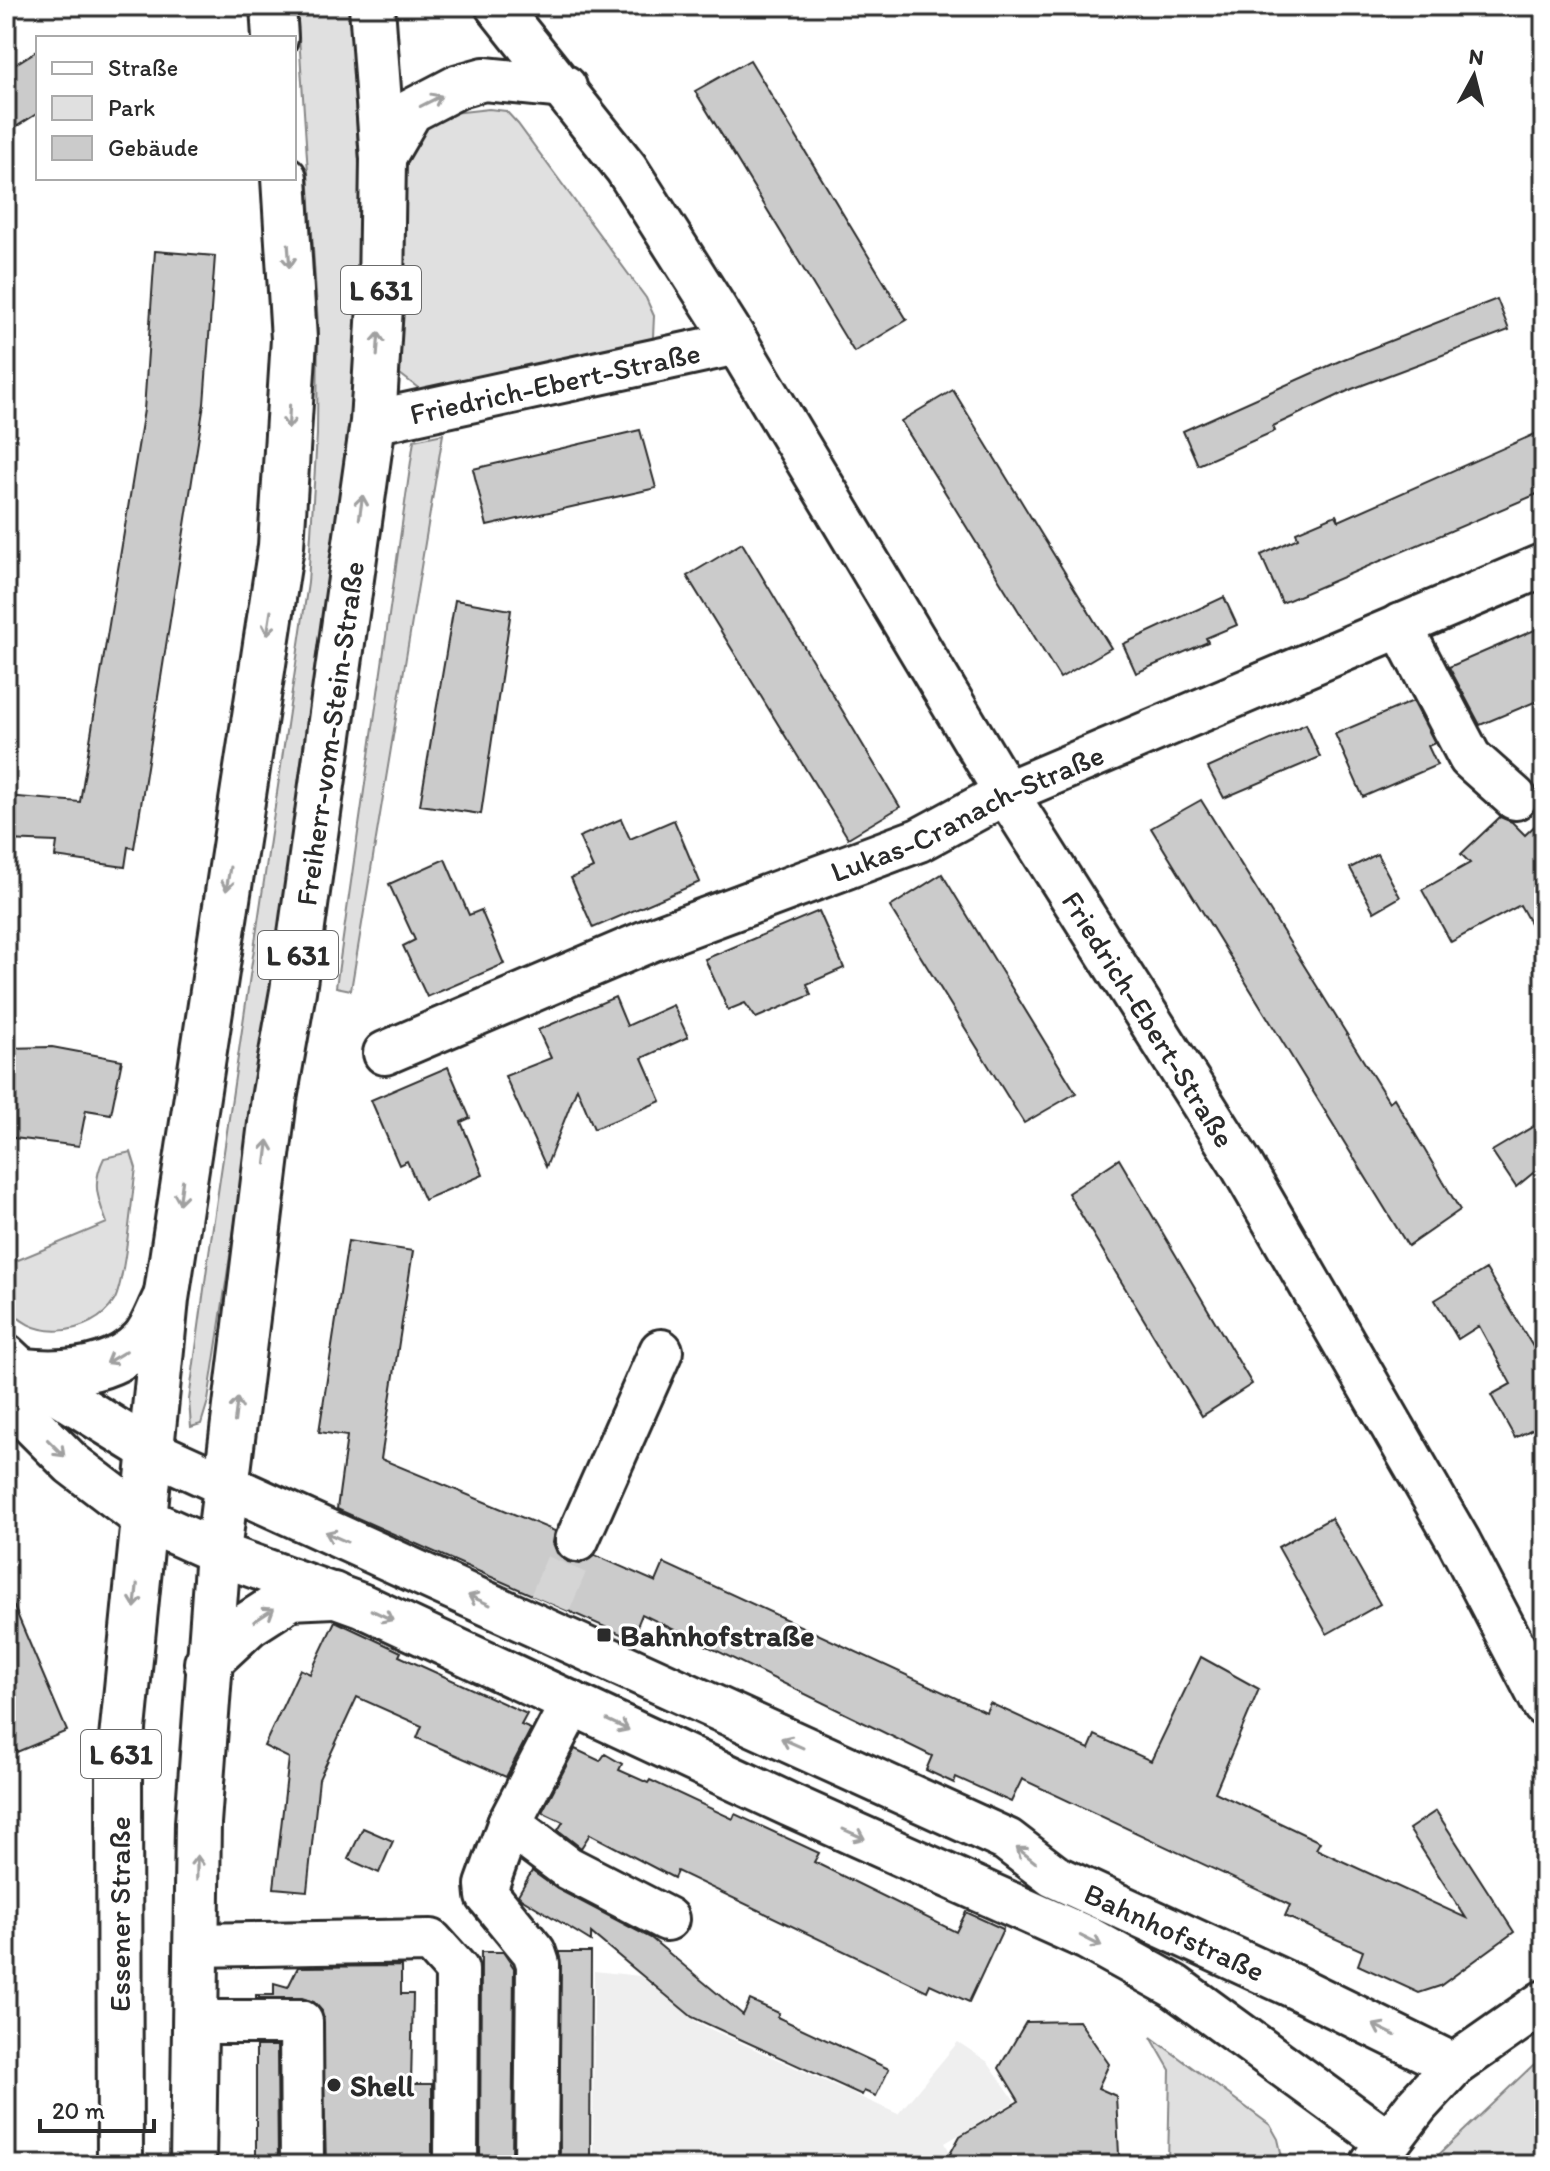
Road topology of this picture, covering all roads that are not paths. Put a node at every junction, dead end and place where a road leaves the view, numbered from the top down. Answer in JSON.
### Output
{"nodes":[{"id":1,"x":273,"y":6,"type":"edge"},
{"id":2,"x":372,"y":6,"type":"edge"},
{"id":3,"x":497,"y":6,"type":"edge"},
{"id":4,"x":275,"y":36,"type":"edge"},
{"id":5,"x":565,"y":87,"type":"junction"},
{"id":6,"x":383,"y":159,"type":"junction"},
{"id":7,"x":284,"y":180,"type":"edge"},
{"id":8,"x":737,"y":343,"type":"junction"},
{"id":9,"x":373,"y":422,"type":"junction"},
{"id":10,"x":1544,"y":565,"type":"edge"},
{"id":11,"x":1400,"y":625,"type":"junction"},
{"id":12,"x":1006,"y":793,"type":"junction"},
{"id":13,"x":1515,"y":798,"type":"dead end"},
{"id":14,"x":385,"y":1053,"type":"dead end"},
{"id":15,"x":166,"y":1299,"type":"junction"},
{"id":16,"x":661,"y":1351,"type":"dead end"},
{"id":17,"x":11,"y":1372,"type":"edge"},
{"id":18,"x":151,"y":1451,"type":"junction"},
{"id":19,"x":226,"y":1488,"type":"junction"},
{"id":20,"x":144,"y":1519,"type":"junction"},
{"id":21,"x":577,"y":1540,"type":"tunnel mouth"},
{"id":22,"x":224,"y":1555,"type":"junction"},
{"id":23,"x":333,"y":1595,"type":"junction"},
{"id":24,"x":207,"y":1663,"type":"junction"},
{"id":25,"x":572,"y":1703,"type":"junction"},
{"id":26,"x":1544,"y":1705,"type":"edge"},
{"id":27,"x":509,"y":1824,"type":"junction"},
{"id":28,"x":667,"y":1919,"type":"dead end"},
{"id":29,"x":196,"y":1945,"type":"junction"},
{"id":30,"x":1544,"y":2002,"type":"edge"},
{"id":31,"x":195,"y":2022,"type":"junction"},
{"id":32,"x":1454,"y":2065,"type":"junction"},
{"id":33,"x":1380,"y":2154,"type":"edge"},
{"id":34,"x":120,"y":2165,"type":"edge"},
{"id":35,"x":193,"y":2165,"type":"edge"},
{"id":36,"x":302,"y":2165,"type":"edge"},
{"id":37,"x":456,"y":2165,"type":"edge"},
{"id":38,"x":536,"y":2165,"type":"edge"}],
"edges":[{"from":1,"to":4,"type":"main road"},
{"from":2,"to":6,"type":"main road","name":"Freiherr-vom-Stein-Straße","number":"L 631"},
{"from":3,"to":5,"type":"street","name":"Friedrich-Ebert-Straße"},
{"from":6,"to":5,"type":"street","one_way":true},
{"from":5,"to":8,"type":"street","name":"Friedrich-Ebert-Straße"},
{"from":9,"to":6,"type":"main road","name":"Freiherr-vom-Stein-Straße","number":"L 631","one_way":true},
{"from":7,"to":15,"type":"main road","number":"L 631","one_way":true},
{"from":8,"to":9,"type":"street","name":"Friedrich-Ebert-Straße"},
{"from":8,"to":12,"type":"street","name":"Friedrich-Ebert-Straße"},
{"from":19,"to":9,"type":"main road","name":"Freiherr-vom-Stein-Straße","number":"L 631","one_way":true},
{"from":10,"to":11,"type":"street","name":"Lukas-Cranach-Straße"},
{"from":11,"to":12,"type":"street","name":"Lukas-Cranach-Straße"},
{"from":11,"to":13,"type":"street"},
{"from":12,"to":14,"type":"street","name":"Lukas-Cranach-Straße"},
{"from":12,"to":26,"type":"street","name":"Friedrich-Ebert-Straße"},
{"from":15,"to":17,"type":"main road","one_way":true},
{"from":15,"to":18,"type":"main road","number":"L 631"},
{"from":16,"to":21,"type":"street"},
{"from":17,"to":18,"type":"street","name":"Bahnhofstraße"},
{"from":17,"to":20,"type":"street","one_way":true},
{"from":18,"to":19,"type":"street","name":"Bahnhofstraße"},
{"from":18,"to":20,"type":"main road","number":"L 631"},
{"from":19,"to":22,"type":"main road","name":"Freiherr-vom-Stein-Straße","number":"L 631"},
{"from":32,"to":19,"type":"street","name":"Bahnhofstraße","one_way":true},
{"from":20,"to":22,"type":"street","name":"Bahnhofstraße"},
{"from":20,"to":34,"type":"main road","name":"Essener Straße","number":"L 631","one_way":true},
{"from":22,"to":23,"type":"street","name":"Bahnhofstraße"},
{"from":22,"to":24,"type":"main road","number":"L 631"},
{"from":24,"to":23,"type":"main road","one_way":true},
{"from":23,"to":25,"type":"street","name":"Bahnhofstraße","one_way":true},
{"from":29,"to":24,"type":"main road","number":"L 631","one_way":true},
{"from":25,"to":27,"type":"street"},
{"from":25,"to":33,"type":"street","name":"Bahnhofstraße","one_way":true},
{"from":27,"to":28,"type":"street"},
{"from":27,"to":38,"type":"street"},
{"from":29,"to":31,"type":"main road","number":"L 631"},
{"from":29,"to":37,"type":"street"},
{"from":30,"to":32,"type":"street"},
{"from":31,"to":35,"type":"main road","number":"L 631"},
{"from":31,"to":36,"type":"street"},
{"from":32,"to":33,"type":"street"}]}
